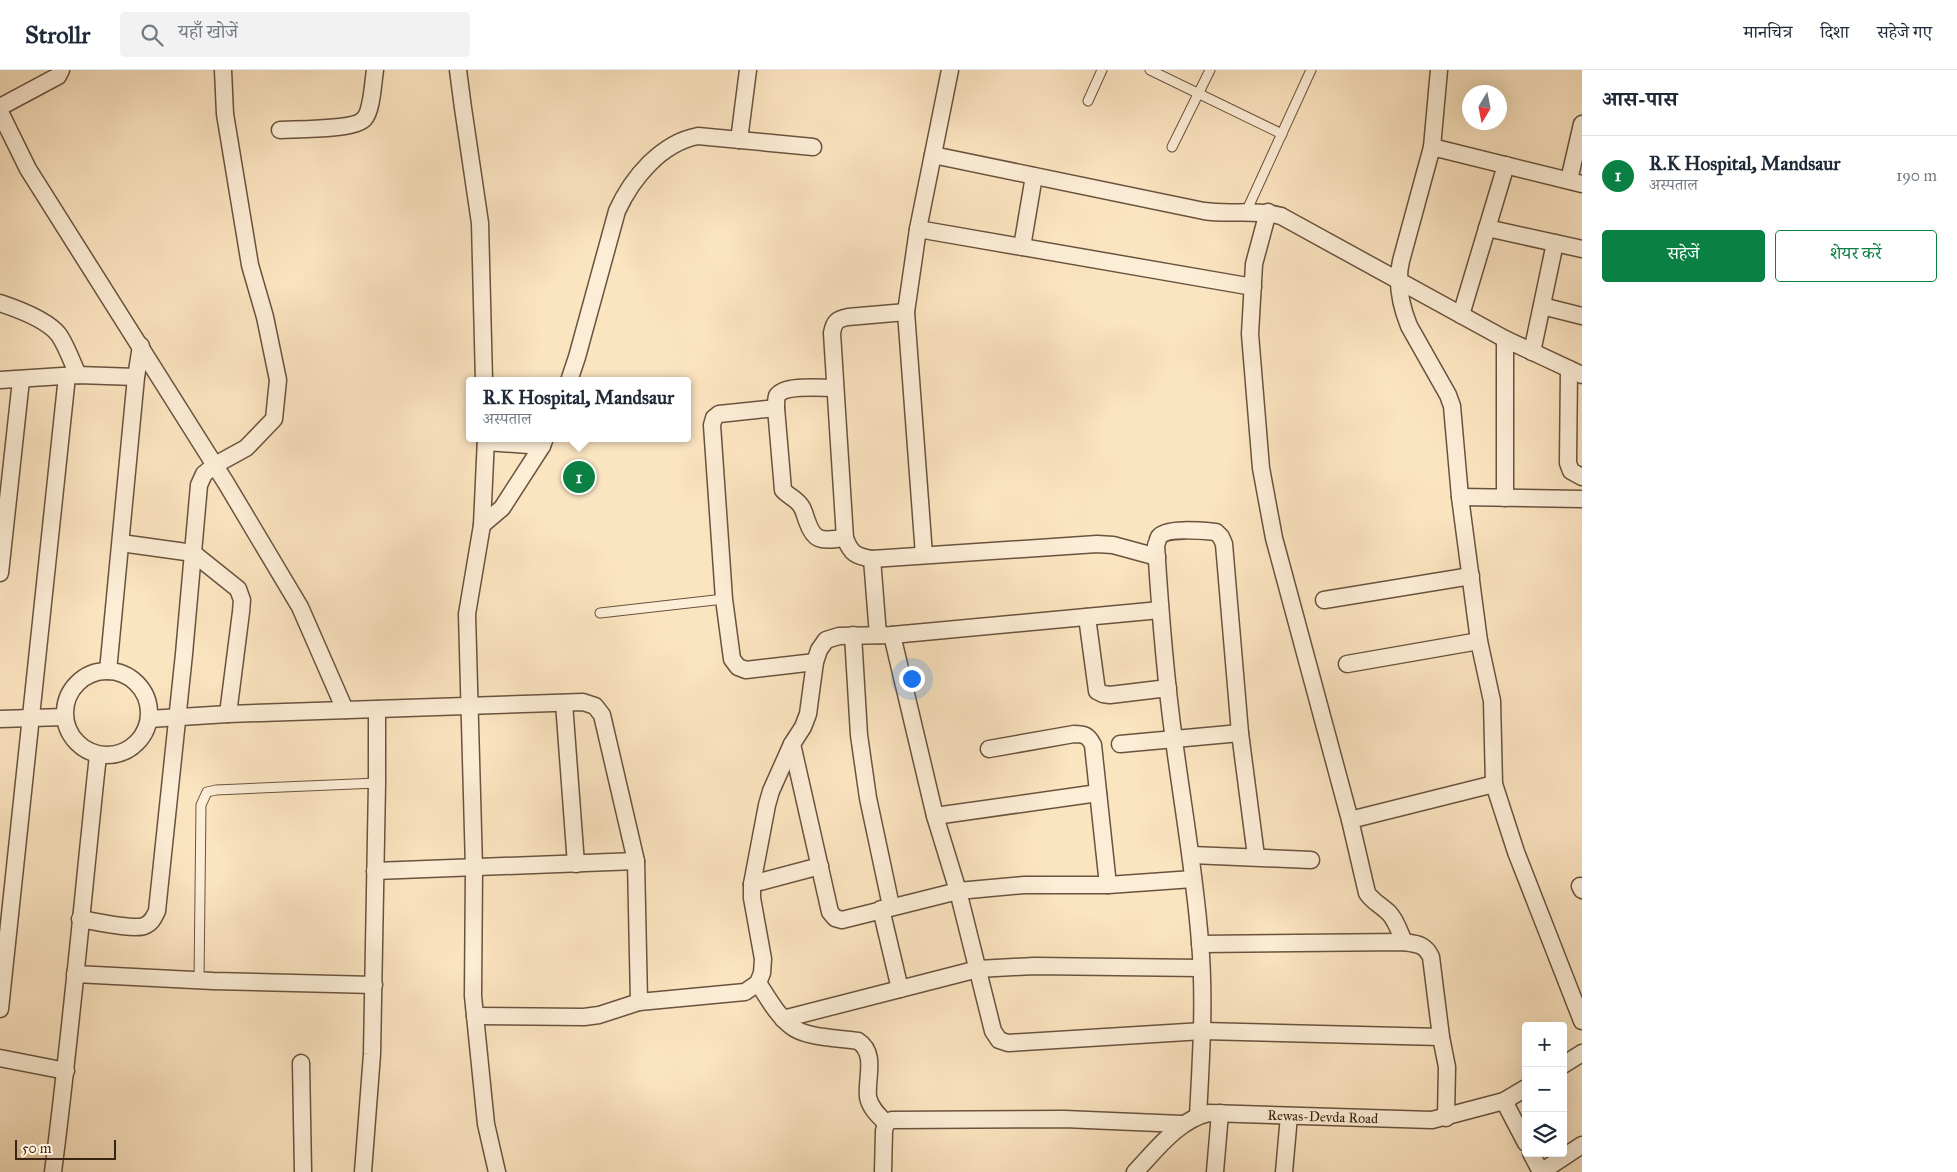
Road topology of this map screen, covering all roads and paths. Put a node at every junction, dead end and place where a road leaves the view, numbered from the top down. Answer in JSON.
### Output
{"nodes":[{"id":1,"x":61,"y":70,"type":"edge"},
{"id":2,"x":222,"y":70,"type":"edge"},
{"id":3,"x":374,"y":70,"type":"edge"},
{"id":4,"x":458,"y":70,"type":"edge"},
{"id":5,"x":748,"y":70,"type":"edge"},
{"id":6,"x":950,"y":70,"type":"edge"},
{"id":7,"x":1102,"y":70,"type":"edge"},
{"id":8,"x":1150,"y":70,"type":"edge"},
{"id":9,"x":1210,"y":70,"type":"edge"},
{"id":10,"x":1311,"y":70,"type":"edge"},
{"id":11,"x":1439,"y":70,"type":"edge"},
{"id":12,"x":1199,"y":94,"type":"junction"},
{"id":13,"x":1088,"y":101,"type":"dead end"},
{"id":14,"x":0,"y":107,"type":"edge"},
{"id":15,"x":0,"y":112,"type":"edge"},
{"id":16,"x":1582,"y":124,"type":"edge"},
{"id":17,"x":280,"y":130,"type":"dead end"},
{"id":18,"x":1282,"y":134,"type":"junction"},
{"id":19,"x":740,"y":140,"type":"junction"},
{"id":20,"x":813,"y":147,"type":"dead end"},
{"id":21,"x":1172,"y":147,"type":"dead end"},
{"id":22,"x":1432,"y":147,"type":"junction"},
{"id":23,"x":933,"y":155,"type":"junction"},
{"id":24,"x":1506,"y":165,"type":"junction"},
{"id":25,"x":1034,"y":176,"type":"junction"},
{"id":26,"x":1575,"y":182,"type":"edge"},
{"id":27,"x":1246,"y":212,"type":"junction"},
{"id":28,"x":1268,"y":212,"type":"junction"},
{"id":29,"x":1487,"y":228,"type":"junction"},
{"id":30,"x":918,"y":229,"type":"junction"},
{"id":31,"x":1555,"y":243,"type":"junction"},
{"id":32,"x":1022,"y":247,"type":"junction"},
{"id":33,"x":1582,"y":249,"type":"edge"},
{"id":34,"x":1398,"y":280,"type":"junction"},
{"id":35,"x":1253,"y":287,"type":"junction"},
{"id":36,"x":0,"y":303,"type":"edge"},
{"id":37,"x":1542,"y":306,"type":"junction"},
{"id":38,"x":906,"y":312,"type":"junction"},
{"id":39,"x":1461,"y":315,"type":"junction"},
{"id":40,"x":1582,"y":316,"type":"edge"},
{"id":41,"x":1505,"y":339,"type":"junction"},
{"id":42,"x":141,"y":346,"type":"junction"},
{"id":43,"x":1532,"y":352,"type":"junction"},
{"id":44,"x":1576,"y":372,"type":"edge"},
{"id":45,"x":73,"y":375,"type":"junction"},
{"id":46,"x":136,"y":377,"type":"junction"},
{"id":47,"x":484,"y":377,"type":"edge"},
{"id":48,"x":570,"y":377,"type":"edge"},
{"id":49,"x":0,"y":380,"type":"edge"},
{"id":50,"x":21,"y":380,"type":"junction"},
{"id":51,"x":836,"y":388,"type":"junction"},
{"id":52,"x":776,"y":408,"type":"junction"},
{"id":53,"x":486,"y":442,"type":"edge"},
{"id":54,"x":543,"y":442,"type":"edge"},
{"id":55,"x":215,"y":465,"type":"junction"},
{"id":56,"x":1582,"y":477,"type":"edge"},
{"id":57,"x":1460,"y":497,"type":"junction"},
{"id":58,"x":1505,"y":498,"type":"junction"},
{"id":59,"x":1582,"y":499,"type":"edge"},
{"id":60,"x":482,"y":525,"type":"junction"},
{"id":61,"x":845,"y":538,"type":"junction"},
{"id":62,"x":121,"y":543,"type":"junction"},
{"id":63,"x":193,"y":552,"type":"junction"},
{"id":64,"x":924,"y":556,"type":"junction"},
{"id":65,"x":1157,"y":557,"type":"junction"},
{"id":66,"x":872,"y":559,"type":"junction"},
{"id":67,"x":0,"y":573,"type":"edge"},
{"id":68,"x":1471,"y":576,"type":"junction"},
{"id":69,"x":724,"y":598,"type":"junction"},
{"id":70,"x":1324,"y":600,"type":"dead end"},
{"id":71,"x":1160,"y":610,"type":"junction"},
{"id":72,"x":600,"y":613,"type":"dead end"},
{"id":73,"x":1087,"y":617,"type":"junction"},
{"id":74,"x":885,"y":635,"type":"junction"},
{"id":75,"x":854,"y":636,"type":"junction"},
{"id":76,"x":1479,"y":641,"type":"junction"},
{"id":77,"x":815,"y":662,"type":"junction"},
{"id":78,"x":1347,"y":664,"type":"dead end"},
{"id":79,"x":108,"y":671,"type":"junction"},
{"id":80,"x":1168,"y":688,"type":"junction"},
{"id":81,"x":564,"y":702,"type":"junction"},
{"id":82,"x":469,"y":707,"type":"junction"},
{"id":83,"x":377,"y":709,"type":"junction"},
{"id":84,"x":345,"y":710,"type":"junction"},
{"id":85,"x":228,"y":714,"type":"junction"},
{"id":86,"x":64,"y":717,"type":"junction"},
{"id":87,"x":177,"y":717,"type":"junction"},
{"id":88,"x":32,"y":718,"type":"junction"},
{"id":89,"x":0,"y":719,"type":"edge"},
{"id":90,"x":149,"y":719,"type":"junction"},
{"id":91,"x":1240,"y":733,"type":"junction"},
{"id":92,"x":1174,"y":740,"type":"junction"},
{"id":93,"x":792,"y":744,"type":"junction"},
{"id":94,"x":1120,"y":744,"type":"dead end"},
{"id":95,"x":989,"y":749,"type":"dead end"},
{"id":96,"x":98,"y":755,"type":"junction"},
{"id":97,"x":377,"y":783,"type":"junction"},
{"id":98,"x":1494,"y":784,"type":"junction"},
{"id":99,"x":1098,"y":793,"type":"junction"},
{"id":100,"x":935,"y":816,"type":"junction"},
{"id":101,"x":1350,"y":820,"type":"junction"},
{"id":102,"x":1191,"y":854,"type":"junction"},
{"id":103,"x":1256,"y":856,"type":"junction"},
{"id":104,"x":1311,"y":860,"type":"dead end"},
{"id":105,"x":636,"y":861,"type":"junction"},
{"id":106,"x":576,"y":864,"type":"junction"},
{"id":107,"x":820,"y":866,"type":"junction"},
{"id":108,"x":474,"y":868,"type":"junction"},
{"id":109,"x":376,"y":872,"type":"junction"},
{"id":110,"x":1194,"y":879,"type":"junction"},
{"id":111,"x":752,"y":884,"type":"junction"},
{"id":112,"x":1108,"y":885,"type":"junction"},
{"id":113,"x":958,"y":891,"type":"junction"},
{"id":114,"x":886,"y":908,"type":"junction"},
{"id":115,"x":80,"y":919,"type":"junction"},
{"id":116,"x":1404,"y":942,"type":"junction"},
{"id":117,"x":1200,"y":944,"type":"junction"},
{"id":118,"x":1201,"y":968,"type":"junction"},
{"id":119,"x":978,"y":969,"type":"junction"},
{"id":120,"x":75,"y":974,"type":"junction"},
{"id":121,"x":199,"y":980,"type":"junction"},
{"id":122,"x":758,"y":984,"type":"junction"},
{"id":123,"x":374,"y":985,"type":"junction"},
{"id":124,"x":900,"y":989,"type":"junction"},
{"id":125,"x":640,"y":1002,"type":"junction"},
{"id":126,"x":0,"y":1009,"type":"edge"},
{"id":127,"x":475,"y":1016,"type":"junction"},
{"id":128,"x":782,"y":1019,"type":"junction"},
{"id":129,"x":1582,"y":1021,"type":"edge"},
{"id":130,"x":1203,"y":1031,"type":"junction"},
{"id":131,"x":1441,"y":1037,"type":"junction"},
{"id":132,"x":1582,"y":1053,"type":"edge"},
{"id":133,"x":0,"y":1058,"type":"edge"},
{"id":134,"x":1567,"y":1062,"type":"edge"},
{"id":135,"x":300,"y":1063,"type":"dead end"},
{"id":136,"x":66,"y":1071,"type":"junction"},
{"id":137,"x":1522,"y":1090,"type":"edge"},
{"id":138,"x":1504,"y":1101,"type":"junction"},
{"id":139,"x":1220,"y":1113,"type":"junction"},
{"id":140,"x":1198,"y":1116,"type":"junction"},
{"id":141,"x":1289,"y":1116,"type":"junction"},
{"id":142,"x":1446,"y":1118,"type":"junction"},
{"id":143,"x":886,"y":1123,"type":"junction"},
{"id":144,"x":1182,"y":1124,"type":"junction"},
{"id":145,"x":1522,"y":1135,"type":"edge"},
{"id":146,"x":1582,"y":1145,"type":"edge"},
{"id":147,"x":1533,"y":1157,"type":"edge"},
{"id":148,"x":1138,"y":1171,"type":"edge"},
{"id":149,"x":53,"y":1172,"type":"edge"},
{"id":150,"x":303,"y":1172,"type":"edge"},
{"id":151,"x":362,"y":1172,"type":"edge"},
{"id":152,"x":498,"y":1172,"type":"edge"},
{"id":153,"x":883,"y":1172,"type":"edge"},
{"id":154,"x":1215,"y":1172,"type":"edge"},
{"id":155,"x":1284,"y":1172,"type":"edge"},
{"id":156,"x":1541,"y":1172,"type":"edge"}],
"edges":[{"from":1,"to":14,"type":"street"},
{"from":2,"to":55,"type":"street"},
{"from":3,"to":17,"type":"street"},
{"from":4,"to":47,"type":"street"},
{"from":5,"to":19,"type":"street"},
{"from":6,"to":23,"type":"street"},
{"from":7,"to":13,"type":"lane"},
{"from":8,"to":12,"type":"lane"},
{"from":9,"to":12,"type":"lane"},
{"from":10,"to":18,"type":"lane"},
{"from":11,"to":22,"type":"street"},
{"from":12,"to":18,"type":"lane"},
{"from":12,"to":21,"type":"lane"},
{"from":15,"to":42,"type":"street"},
{"from":16,"to":26,"type":"street"},
{"from":18,"to":27,"type":"lane"},
{"from":19,"to":20,"type":"street"},
{"from":19,"to":48,"type":"street"},
{"from":22,"to":24,"type":"street"},
{"from":22,"to":34,"type":"street"},
{"from":23,"to":25,"type":"street"},
{"from":23,"to":30,"type":"street"},
{"from":24,"to":26,"type":"street"},
{"from":24,"to":29,"type":"street"},
{"from":25,"to":27,"type":"street"},
{"from":25,"to":32,"type":"street"},
{"from":27,"to":28,"type":"street"},
{"from":28,"to":34,"type":"street"},
{"from":28,"to":35,"type":"street"},
{"from":29,"to":31,"type":"street"},
{"from":29,"to":39,"type":"street"},
{"from":30,"to":32,"type":"street"},
{"from":30,"to":38,"type":"street"},
{"from":31,"to":33,"type":"street"},
{"from":31,"to":37,"type":"street"},
{"from":32,"to":35,"type":"street"},
{"from":34,"to":39,"type":"street"},
{"from":34,"to":57,"type":"street"},
{"from":35,"to":101,"type":"street"},
{"from":36,"to":45,"type":"street"},
{"from":37,"to":40,"type":"street"},
{"from":37,"to":43,"type":"street"},
{"from":38,"to":51,"type":"street"},
{"from":38,"to":64,"type":"street"},
{"from":39,"to":41,"type":"street"},
{"from":41,"to":43,"type":"street"},
{"from":41,"to":58,"type":"street"},
{"from":42,"to":46,"type":"street"},
{"from":42,"to":55,"type":"street"},
{"from":43,"to":44,"type":"street"},
{"from":44,"to":56,"type":"street"},
{"from":45,"to":46,"type":"street"},
{"from":45,"to":50,"type":"street"},
{"from":45,"to":88,"type":"street"},
{"from":46,"to":62,"type":"street"},
{"from":49,"to":50,"type":"street"},
{"from":50,"to":67,"type":"street"},
{"from":51,"to":52,"type":"street"},
{"from":51,"to":61,"type":"street"},
{"from":52,"to":61,"type":"street"},
{"from":52,"to":69,"type":"street"},
{"from":53,"to":60,"type":"street"},
{"from":54,"to":60,"type":"street"},
{"from":55,"to":63,"type":"street"},
{"from":55,"to":84,"type":"street"},
{"from":57,"to":58,"type":"street"},
{"from":57,"to":68,"type":"street"},
{"from":58,"to":59,"type":"street"},
{"from":60,"to":82,"type":"street"},
{"from":61,"to":66,"type":"street"},
{"from":62,"to":63,"type":"street"},
{"from":62,"to":79,"type":"street"},
{"from":63,"to":85,"type":"street"},
{"from":63,"to":87,"type":"street"},
{"from":64,"to":65,"type":"street"},
{"from":64,"to":66,"type":"street"},
{"from":65,"to":71,"type":"street"},
{"from":65,"to":91,"type":"street"},
{"from":66,"to":74,"type":"street"},
{"from":68,"to":70,"type":"street"},
{"from":68,"to":76,"type":"street"},
{"from":69,"to":72,"type":"lane"},
{"from":69,"to":77,"type":"street"},
{"from":71,"to":73,"type":"street"},
{"from":71,"to":80,"type":"street"},
{"from":73,"to":74,"type":"street"},
{"from":73,"to":80,"type":"street"},
{"from":74,"to":75,"type":"street"},
{"from":74,"to":100,"type":"street"},
{"from":75,"to":77,"type":"street"},
{"from":75,"to":114,"type":"street"},
{"from":76,"to":78,"type":"street"},
{"from":76,"to":98,"type":"street"},
{"from":77,"to":93,"type":"street"},
{"from":79,"to":86,"type":"street"},
{"from":79,"to":90,"type":"street"},
{"from":80,"to":92,"type":"street"},
{"from":81,"to":82,"type":"street"},
{"from":81,"to":105,"type":"street"},
{"from":81,"to":106,"type":"street"},
{"from":82,"to":83,"type":"street"},
{"from":82,"to":108,"type":"street"},
{"from":83,"to":84,"type":"street"},
{"from":83,"to":97,"type":"street"},
{"from":84,"to":85,"type":"street"},
{"from":85,"to":87,"type":"street"},
{"from":86,"to":88,"type":"street"},
{"from":86,"to":96,"type":"street"},
{"from":87,"to":90,"type":"street"},
{"from":87,"to":115,"type":"street"},
{"from":88,"to":89,"type":"street"},
{"from":88,"to":126,"type":"street"},
{"from":90,"to":96,"type":"street"},
{"from":91,"to":92,"type":"street"},
{"from":91,"to":103,"type":"street"},
{"from":92,"to":94,"type":"street"},
{"from":92,"to":102,"type":"street"},
{"from":93,"to":107,"type":"street"},
{"from":93,"to":111,"type":"street"},
{"from":95,"to":99,"type":"street"},
{"from":96,"to":115,"type":"street"},
{"from":97,"to":109,"type":"street"},
{"from":97,"to":121,"type":"lane"},
{"from":98,"to":101,"type":"street"},
{"from":98,"to":129,"type":"street"},
{"from":99,"to":100,"type":"street"},
{"from":99,"to":112,"type":"street"},
{"from":100,"to":113,"type":"street"},
{"from":101,"to":116,"type":"street"},
{"from":102,"to":103,"type":"street"},
{"from":102,"to":110,"type":"street"},
{"from":103,"to":104,"type":"street"},
{"from":105,"to":106,"type":"street"},
{"from":105,"to":125,"type":"street"},
{"from":106,"to":108,"type":"street"},
{"from":107,"to":111,"type":"street"},
{"from":107,"to":114,"type":"street"},
{"from":108,"to":109,"type":"street"},
{"from":108,"to":127,"type":"street"},
{"from":109,"to":123,"type":"street"},
{"from":110,"to":112,"type":"street"},
{"from":110,"to":117,"type":"street"},
{"from":111,"to":122,"type":"street"},
{"from":112,"to":113,"type":"street"},
{"from":113,"to":114,"type":"street"},
{"from":113,"to":119,"type":"street"},
{"from":114,"to":124,"type":"street"},
{"from":115,"to":120,"type":"street"},
{"from":116,"to":117,"type":"street"},
{"from":116,"to":131,"type":"street"},
{"from":117,"to":118,"type":"street"},
{"from":118,"to":119,"type":"street"},
{"from":118,"to":130,"type":"street"},
{"from":119,"to":124,"type":"street"},
{"from":119,"to":130,"type":"street"},
{"from":120,"to":121,"type":"street"},
{"from":120,"to":136,"type":"street"},
{"from":121,"to":123,"type":"street"},
{"from":122,"to":125,"type":"street"},
{"from":122,"to":128,"type":"street"},
{"from":123,"to":151,"type":"street"},
{"from":124,"to":128,"type":"street"},
{"from":125,"to":127,"type":"street"},
{"from":127,"to":152,"type":"street"},
{"from":128,"to":143,"type":"street"},
{"from":130,"to":131,"type":"street"},
{"from":130,"to":140,"type":"street"},
{"from":131,"to":142,"type":"street"},
{"from":132,"to":134,"type":"street"},
{"from":133,"to":136,"type":"street"},
{"from":135,"to":150,"type":"street"},
{"from":136,"to":149,"type":"street"},
{"from":137,"to":138,"type":"street","name":"Rewas-Devda Road"},
{"from":138,"to":142,"type":"street","name":"Rewas-Devda Road"},
{"from":138,"to":145,"type":"street"},
{"from":139,"to":140,"type":"street","name":"Rewas-Devda Road"},
{"from":139,"to":141,"type":"street","name":"Rewas-Devda Road"},
{"from":139,"to":154,"type":"street"},
{"from":140,"to":144,"type":"street","name":"Rewas-Devda Road"},
{"from":141,"to":142,"type":"street","name":"Rewas-Devda Road"},
{"from":141,"to":155,"type":"street"},
{"from":143,"to":144,"type":"street"},
{"from":143,"to":153,"type":"street"},
{"from":144,"to":148,"type":"street","name":"Rewas-Devda Road"},
{"from":146,"to":156,"type":"street"},
{"from":147,"to":156,"type":"street"}]}
